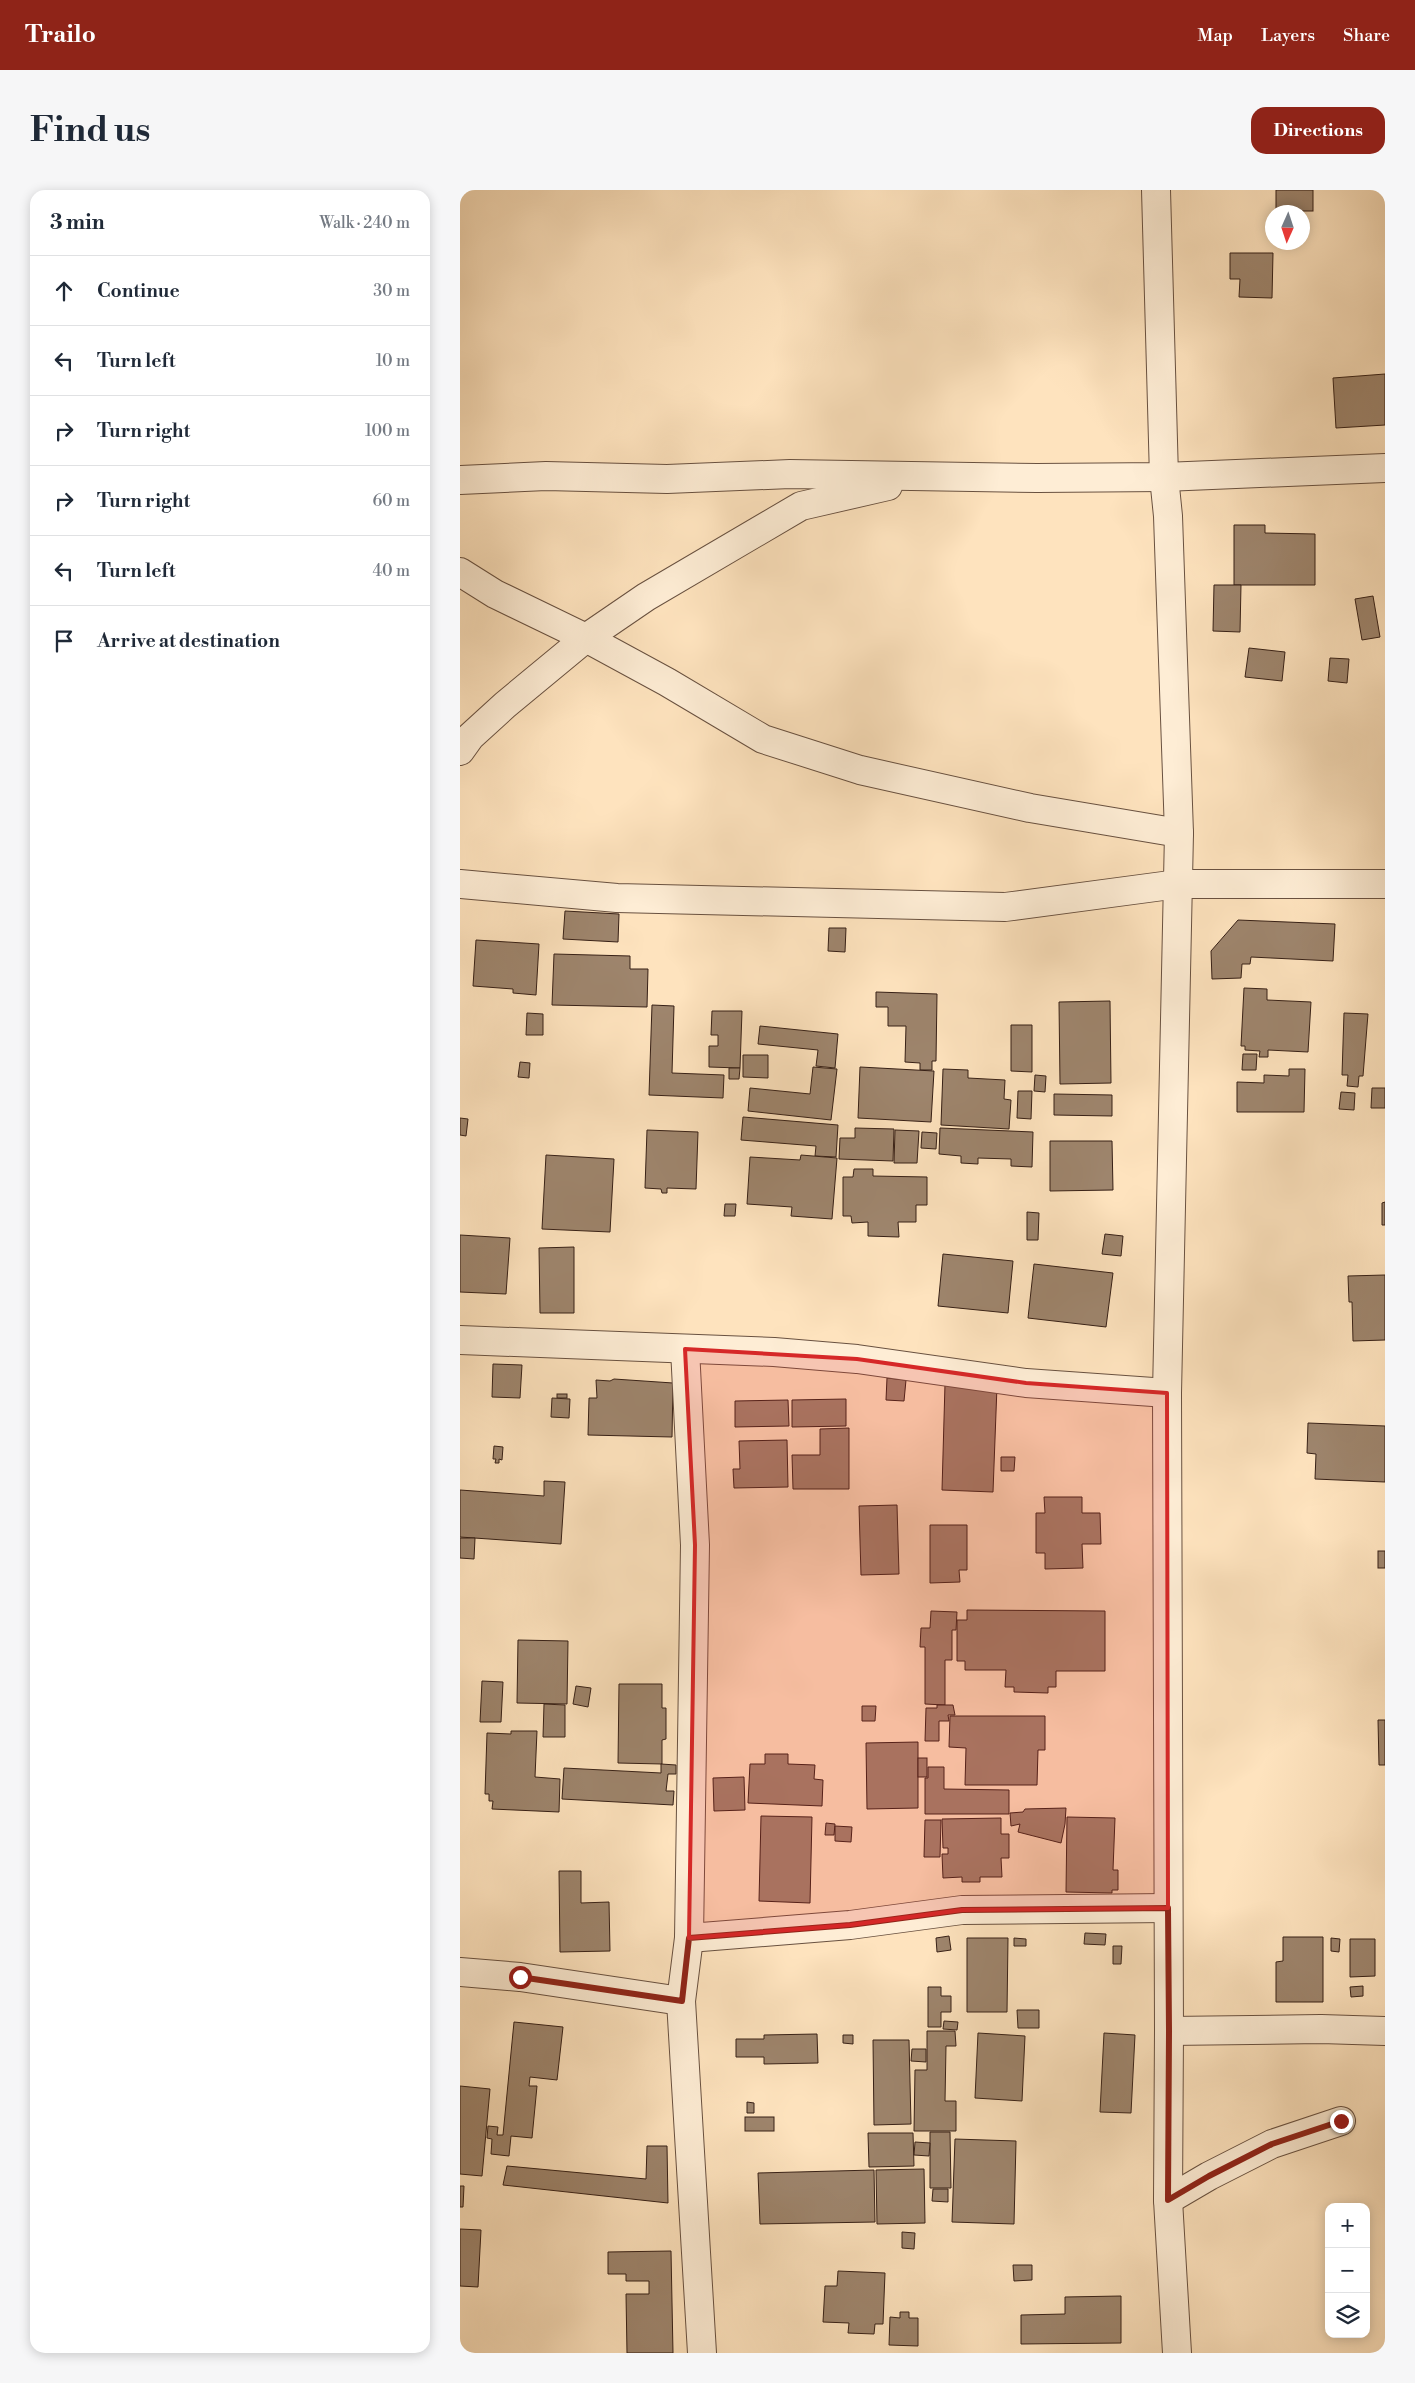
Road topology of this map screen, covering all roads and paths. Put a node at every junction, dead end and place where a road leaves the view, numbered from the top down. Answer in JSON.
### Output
{"nodes":[{"id":1,"x":1156,"y":190,"type":"edge"},
{"id":2,"x":1385,"y":468,"type":"edge"},
{"id":3,"x":931,"y":476,"type":"junction"},
{"id":4,"x":1164,"y":477,"type":"junction"},
{"id":5,"x":460,"y":480,"type":"edge"},
{"id":6,"x":460,"y":572,"type":"edge"},
{"id":7,"x":586,"y":638,"type":"junction"},
{"id":8,"x":460,"y":751,"type":"edge"},
{"id":9,"x":1179,"y":833,"type":"junction"},
{"id":10,"x":460,"y":884,"type":"edge"},
{"id":11,"x":1178,"y":884,"type":"junction"},
{"id":12,"x":1385,"y":884,"type":"edge"},
{"id":13,"x":460,"y":1340,"type":"edge"},
{"id":14,"x":685,"y":1349,"type":"junction"},
{"id":15,"x":1167,"y":1393,"type":"junction"},
{"id":16,"x":1168,"y":1908,"type":"junction"},
{"id":17,"x":689,"y":1938,"type":"junction"},
{"id":18,"x":460,"y":1972,"type":"edge"},
{"id":19,"x":682,"y":2001,"type":"junction"},
{"id":20,"x":1169,"y":2031,"type":"junction"},
{"id":21,"x":1385,"y":2031,"type":"edge"},
{"id":22,"x":1341,"y":2121,"type":"dead end"},
{"id":23,"x":1168,"y":2200,"type":"junction"},
{"id":24,"x":702,"y":2353,"type":"edge"},
{"id":25,"x":1176,"y":2353,"type":"edge"}],
"edges":[{"from":1,"to":4,"type":"street"},
{"from":2,"to":4,"type":"street"},
{"from":3,"to":4,"type":"street"},
{"from":3,"to":5,"type":"street"},
{"from":3,"to":7,"type":"street"},
{"from":4,"to":9,"type":"street"},
{"from":6,"to":7,"type":"street"},
{"from":7,"to":8,"type":"street"},
{"from":7,"to":9,"type":"street"},
{"from":9,"to":11,"type":"street"},
{"from":10,"to":11,"type":"street"},
{"from":11,"to":12,"type":"street"},
{"from":11,"to":15,"type":"street"},
{"from":13,"to":14,"type":"street"},
{"from":14,"to":15,"type":"street"},
{"from":14,"to":17,"type":"street"},
{"from":15,"to":16,"type":"street"},
{"from":16,"to":17,"type":"street"},
{"from":16,"to":20,"type":"street"},
{"from":17,"to":19,"type":"street"},
{"from":18,"to":19,"type":"street"},
{"from":19,"to":24,"type":"street"},
{"from":20,"to":21,"type":"street"},
{"from":20,"to":23,"type":"street"},
{"from":22,"to":23,"type":"street"},
{"from":23,"to":25,"type":"street"}]}
